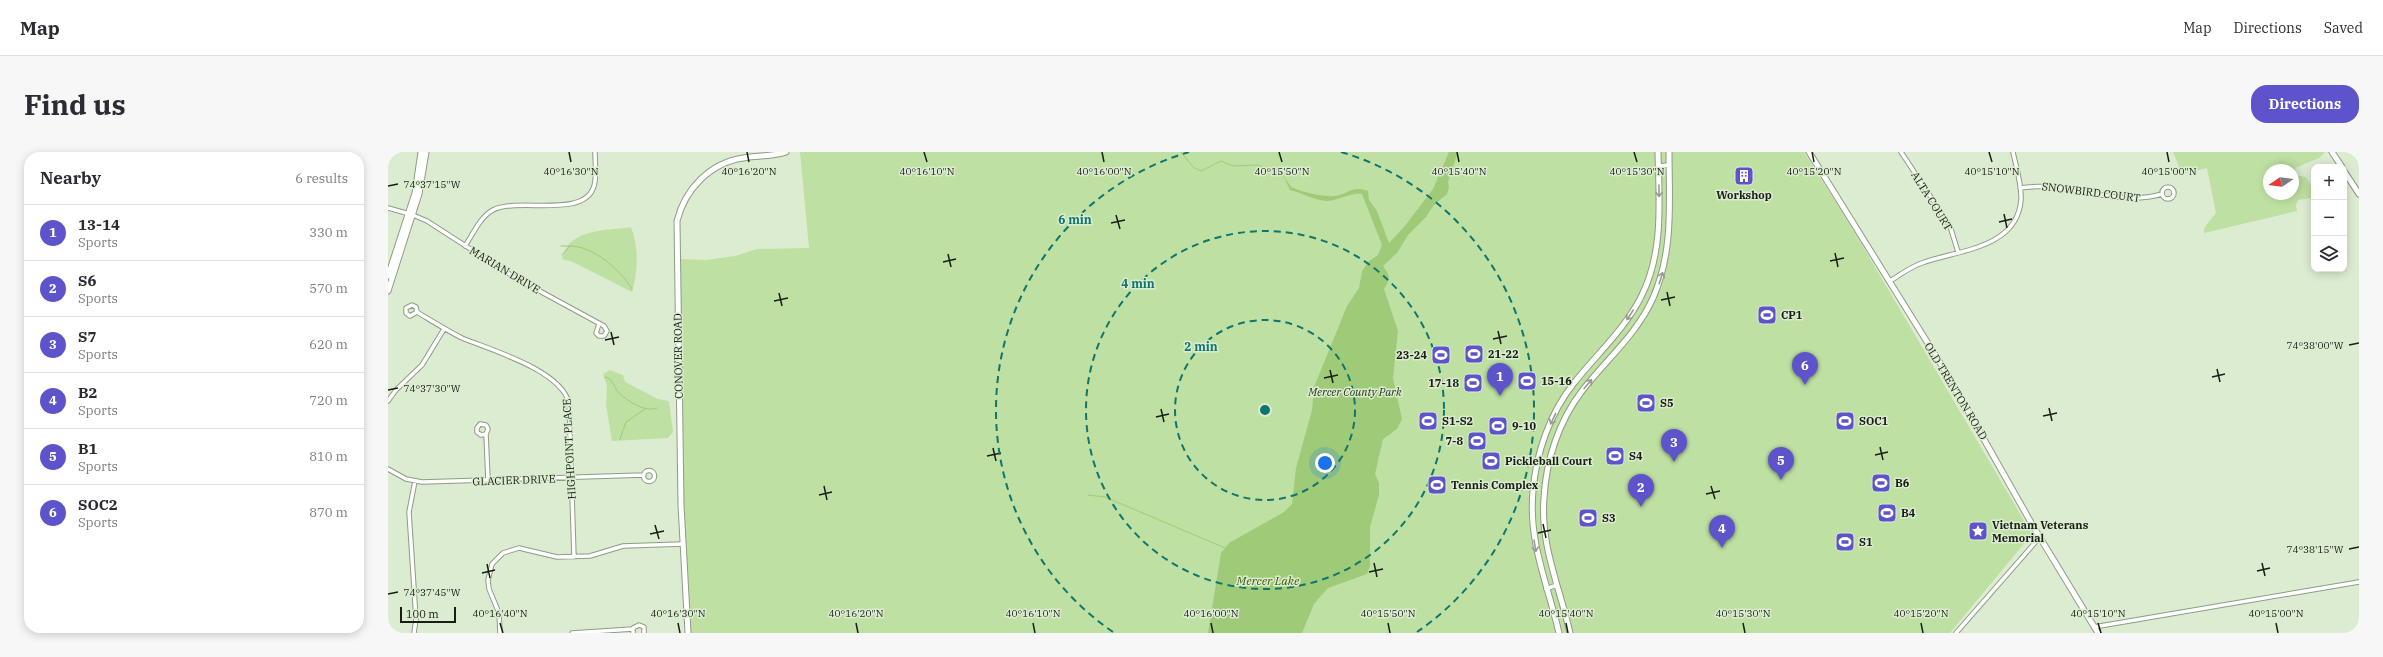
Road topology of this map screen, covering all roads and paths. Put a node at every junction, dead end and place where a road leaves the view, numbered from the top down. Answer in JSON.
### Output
{"nodes":[{"id":1,"x":421,"y":152,"type":"edge"},
{"id":2,"x":426,"y":152,"type":"edge"},
{"id":3,"x":595,"y":152,"type":"edge"},
{"id":4,"x":786,"y":152,"type":"edge"},
{"id":5,"x":1658,"y":152,"type":"edge"},
{"id":6,"x":1669,"y":152,"type":"edge"},
{"id":7,"x":1809,"y":152,"type":"edge"},
{"id":8,"x":1901,"y":152,"type":"edge"},
{"id":9,"x":2012,"y":152,"type":"edge"},
{"id":10,"x":2332,"y":152,"type":"edge"},
{"id":11,"x":2340,"y":164,"type":"edge"},
{"id":12,"x":1669,"y":165,"type":"junction"},
{"id":13,"x":1658,"y":166,"type":"junction"},
{"id":14,"x":2347,"y":176,"type":"edge"},
{"id":15,"x":2020,"y":188,"type":"junction"},
{"id":16,"x":2162,"y":194,"type":"dead end"},
{"id":17,"x":2359,"y":194,"type":"edge"},
{"id":18,"x":388,"y":208,"type":"edge"},
{"id":19,"x":411,"y":214,"type":"junction"},
{"id":20,"x":465,"y":246,"type":"junction"},
{"id":21,"x":1958,"y":252,"type":"junction"},
{"id":22,"x":388,"y":276,"type":"edge"},
{"id":23,"x":1890,"y":281,"type":"junction"},
{"id":24,"x":388,"y":291,"type":"edge"},
{"id":25,"x":416,"y":312,"type":"dead end"},
{"id":26,"x":599,"y":324,"type":"dead end"},
{"id":27,"x":444,"y":329,"type":"junction"},
{"id":28,"x":388,"y":401,"type":"edge"},
{"id":29,"x":486,"y":434,"type":"dead end"},
{"id":30,"x":388,"y":469,"type":"edge"},
{"id":31,"x":644,"y":475,"type":"dead end"},
{"id":32,"x":571,"y":478,"type":"junction"},
{"id":33,"x":488,"y":480,"type":"junction"},
{"id":34,"x":415,"y":481,"type":"junction"},
{"id":35,"x":2040,"y":538,"type":"junction"},
{"id":36,"x":682,"y":544,"type":"junction"},
{"id":37,"x":574,"y":557,"type":"junction"},
{"id":38,"x":2359,"y":582,"type":"edge"},
{"id":39,"x":1557,"y":585,"type":"junction"},
{"id":40,"x":1546,"y":589,"type":"junction"},
{"id":41,"x":2094,"y":627,"type":"junction"},
{"id":42,"x":633,"y":631,"type":"edge"},
{"id":43,"x":414,"y":633,"type":"edge"},
{"id":44,"x":500,"y":633,"type":"edge"},
{"id":45,"x":572,"y":633,"type":"edge"},
{"id":46,"x":644,"y":633,"type":"edge"},
{"id":47,"x":688,"y":633,"type":"edge"},
{"id":48,"x":1559,"y":633,"type":"edge"},
{"id":49,"x":1570,"y":633,"type":"edge"},
{"id":50,"x":1956,"y":633,"type":"edge"},
{"id":51,"x":2098,"y":633,"type":"edge"}],
"edges":[{"from":1,"to":19,"type":"street"},
{"from":2,"to":19,"type":"street"},
{"from":3,"to":20,"type":"street"},
{"from":4,"to":36,"type":"street","name":"CONOVER ROAD"},
{"from":5,"to":13,"type":"street"},
{"from":6,"to":12,"type":"street"},
{"from":7,"to":23,"type":"street","name":"OLD TRENTON ROAD"},
{"from":8,"to":21,"type":"street","name":"ALTA COURT"},
{"from":9,"to":15,"type":"street"},
{"from":10,"to":11,"type":"street"},
{"from":12,"to":13,"type":"street"},
{"from":39,"to":12,"type":"street","one_way":true},
{"from":13,"to":40,"type":"street","one_way":true},
{"from":14,"to":17,"type":"street"},
{"from":15,"to":16,"type":"street","name":"SNOWBIRD COURT"},
{"from":15,"to":21,"type":"street"},
{"from":18,"to":19,"type":"street","name":"MARIAN DRIVE"},
{"from":19,"to":20,"type":"street","name":"MARIAN DRIVE"},
{"from":19,"to":22,"type":"street"},
{"from":19,"to":24,"type":"street"},
{"from":20,"to":26,"type":"street","name":"MARIAN DRIVE"},
{"from":21,"to":23,"type":"street"},
{"from":23,"to":35,"type":"street","name":"OLD TRENTON ROAD"},
{"from":25,"to":27,"type":"street","name":"HIGHPOINT PLACE"},
{"from":27,"to":28,"type":"street"},
{"from":27,"to":32,"type":"street","name":"HIGHPOINT PLACE"},
{"from":29,"to":33,"type":"street"},
{"from":30,"to":34,"type":"street","name":"GLACIER DRIVE"},
{"from":31,"to":32,"type":"street","name":"GLACIER DRIVE"},
{"from":32,"to":33,"type":"street","name":"GLACIER DRIVE"},
{"from":32,"to":37,"type":"street","name":"HIGHPOINT PLACE"},
{"from":33,"to":34,"type":"street","name":"GLACIER DRIVE"},
{"from":34,"to":43,"type":"street"},
{"from":35,"to":41,"type":"street","name":"OLD TRENTON ROAD"},
{"from":35,"to":50,"type":"street"},
{"from":36,"to":37,"type":"street"},
{"from":36,"to":47,"type":"street","name":"CONOVER ROAD"},
{"from":37,"to":44,"type":"street"},
{"from":38,"to":41,"type":"street"},
{"from":39,"to":40,"type":"street"},
{"from":39,"to":49,"type":"street"},
{"from":40,"to":48,"type":"street"},
{"from":41,"to":51,"type":"street","name":"OLD TRENTON ROAD"},
{"from":42,"to":45,"type":"street"},
{"from":42,"to":46,"type":"street"}]}
